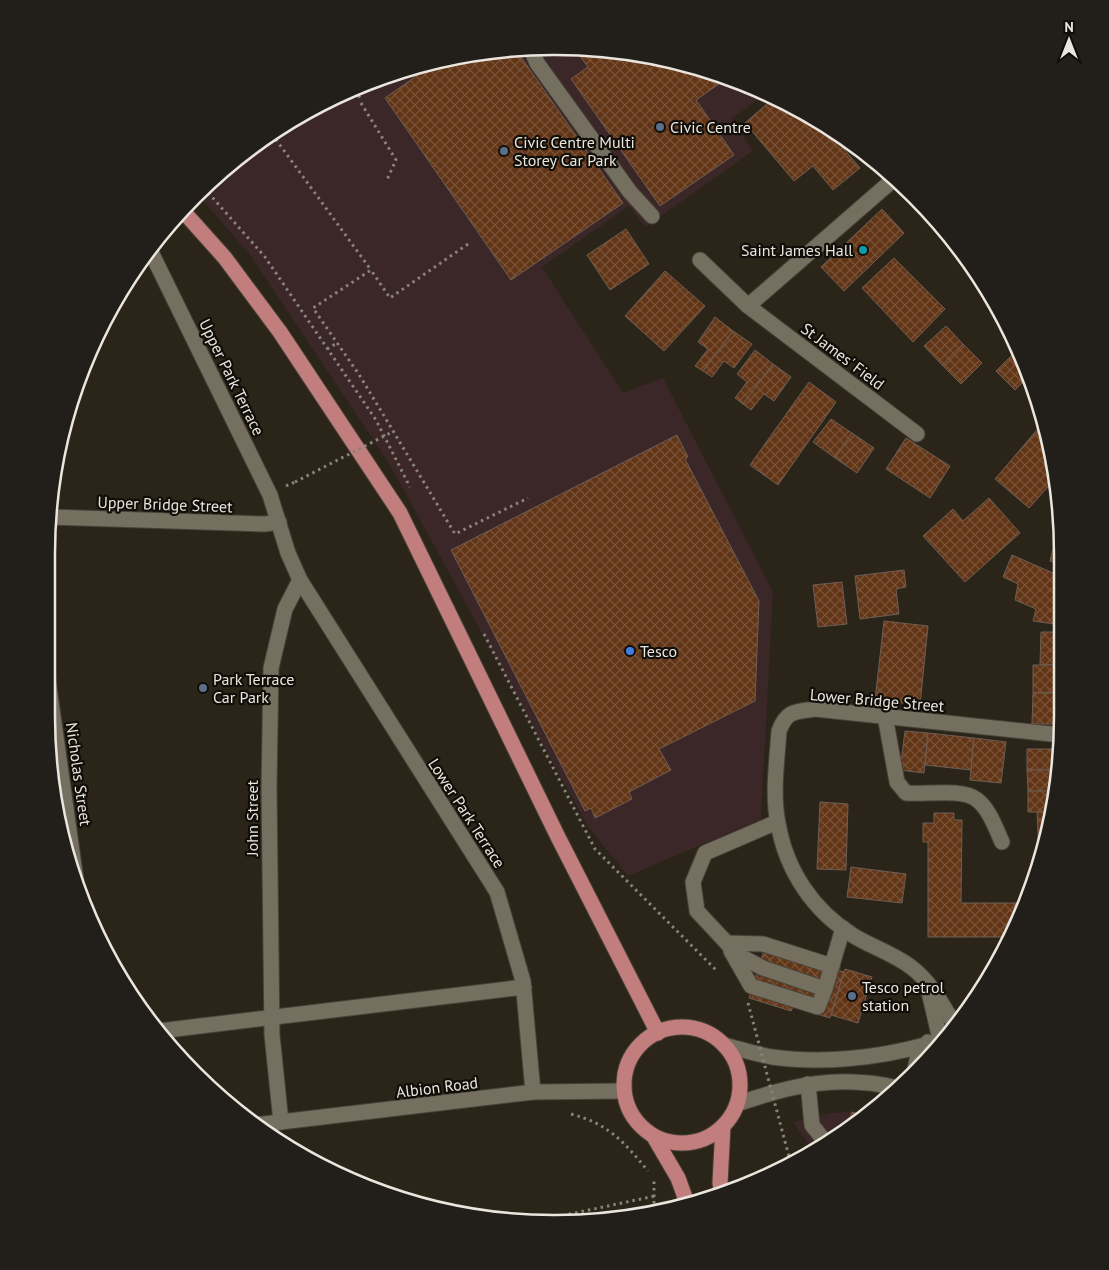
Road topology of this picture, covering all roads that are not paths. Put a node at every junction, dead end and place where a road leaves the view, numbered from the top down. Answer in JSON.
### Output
{"nodes":[{"id":1,"x":535,"y":56,"type":"edge"},
{"id":2,"x":889,"y":183,"type":"edge"},
{"id":3,"x":187,"y":216,"type":"edge"},
{"id":4,"x":652,"y":216,"type":"dead end"},
{"id":5,"x":153,"y":257,"type":"edge"},
{"id":6,"x":700,"y":260,"type":"dead end"},
{"id":7,"x":748,"y":306,"type":"junction"},
{"id":8,"x":917,"y":434,"type":"dead end"},
{"id":9,"x":56,"y":518,"type":"edge"},
{"id":10,"x":279,"y":522,"type":"junction"},
{"id":11,"x":300,"y":580,"type":"junction"},
{"id":12,"x":884,"y":716,"type":"junction"},
{"id":13,"x":1053,"y":734,"type":"edge"},
{"id":14,"x":777,"y":822,"type":"junction"},
{"id":15,"x":1002,"y":842,"type":"dead end"},
{"id":16,"x":843,"y":928,"type":"junction"},
{"id":17,"x":727,"y":943,"type":"junction"},
{"id":18,"x":832,"y":966,"type":"junction"},
{"id":19,"x":926,"y":980,"type":"junction"},
{"id":20,"x":524,"y":986,"type":"junction"},
{"id":21,"x":826,"y":989,"type":"junction"},
{"id":22,"x":272,"y":1015,"type":"junction"},
{"id":23,"x":951,"y":1020,"type":"edge"},
{"id":24,"x":166,"y":1029,"type":"edge"},
{"id":25,"x":942,"y":1030,"type":"edge"},
{"id":26,"x":658,"y":1033,"type":"junction"},
{"id":27,"x":936,"y":1038,"type":"edge"},
{"id":28,"x":724,"y":1045,"type":"junction"},
{"id":29,"x":926,"y":1045,"type":"junction"},
{"id":30,"x":917,"y":1059,"type":"edge"},
{"id":31,"x":808,"y":1084,"type":"junction"},
{"id":32,"x":889,"y":1086,"type":"edge"},
{"id":33,"x":624,"y":1091,"type":"junction"},
{"id":34,"x":533,"y":1092,"type":"junction"},
{"id":35,"x":737,"y":1104,"type":"junction"},
{"id":36,"x":281,"y":1122,"type":"junction"},
{"id":37,"x":267,"y":1124,"type":"edge"},
{"id":38,"x":723,"y":1126,"type":"junction"},
{"id":39,"x":654,"y":1137,"type":"junction"},
{"id":40,"x":822,"y":1137,"type":"edge"},
{"id":41,"x":721,"y":1186,"type":"edge"},
{"id":42,"x":685,"y":1198,"type":"edge"}],
"edges":[{"from":1,"to":4,"type":"street"},
{"from":2,"to":7,"type":"street"},
{"from":3,"to":26,"type":"main road"},
{"from":5,"to":10,"type":"street","name":"Upper Park Terrace"},
{"from":6,"to":7,"type":"street","name":"St James' Field"},
{"from":7,"to":8,"type":"street","name":"St James' Field"},
{"from":9,"to":10,"type":"street","name":"Upper Bridge Street"},
{"from":10,"to":11,"type":"street"},
{"from":11,"to":20,"type":"street","name":"Lower Park Terrace"},
{"from":11,"to":22,"type":"street","name":"John Street"},
{"from":12,"to":13,"type":"street","name":"Lower Bridge Street"},
{"from":12,"to":14,"type":"street","name":"Lower Bridge Street"},
{"from":12,"to":15,"type":"street"},
{"from":14,"to":16,"type":"street","name":"Lower Bridge Street"},
{"from":14,"to":17,"type":"street"},
{"from":16,"to":18,"type":"street"},
{"from":16,"to":19,"type":"street","name":"Lower Bridge Street"},
{"from":17,"to":18,"type":"street"},
{"from":17,"to":21,"type":"street"},
{"from":17,"to":21,"type":"street"},
{"from":18,"to":21,"type":"street"},
{"from":19,"to":23,"type":"street","name":"Lower Bridge Street"},
{"from":19,"to":25,"type":"street"},
{"from":20,"to":22,"type":"street"},
{"from":20,"to":34,"type":"street","name":"Lower Park Terrace"},
{"from":22,"to":24,"type":"street"},
{"from":22,"to":36,"type":"street","name":"John Street"},
{"from":26,"to":28,"type":"main road"},
{"from":26,"to":33,"type":"main road"},
{"from":27,"to":29,"type":"street"},
{"from":28,"to":29,"type":"street"},
{"from":28,"to":35,"type":"main road"},
{"from":29,"to":30,"type":"street"},
{"from":31,"to":32,"type":"street"},
{"from":31,"to":35,"type":"street"},
{"from":31,"to":40,"type":"street"},
{"from":33,"to":34,"type":"street","name":"Albion Road"},
{"from":33,"to":39,"type":"main road"},
{"from":34,"to":36,"type":"street","name":"Albion Road"},
{"from":35,"to":38,"type":"main road"},
{"from":36,"to":37,"type":"street","name":"Albion Road"},
{"from":38,"to":39,"type":"main road"},
{"from":38,"to":41,"type":"main road"},
{"from":39,"to":42,"type":"main road"}]}
